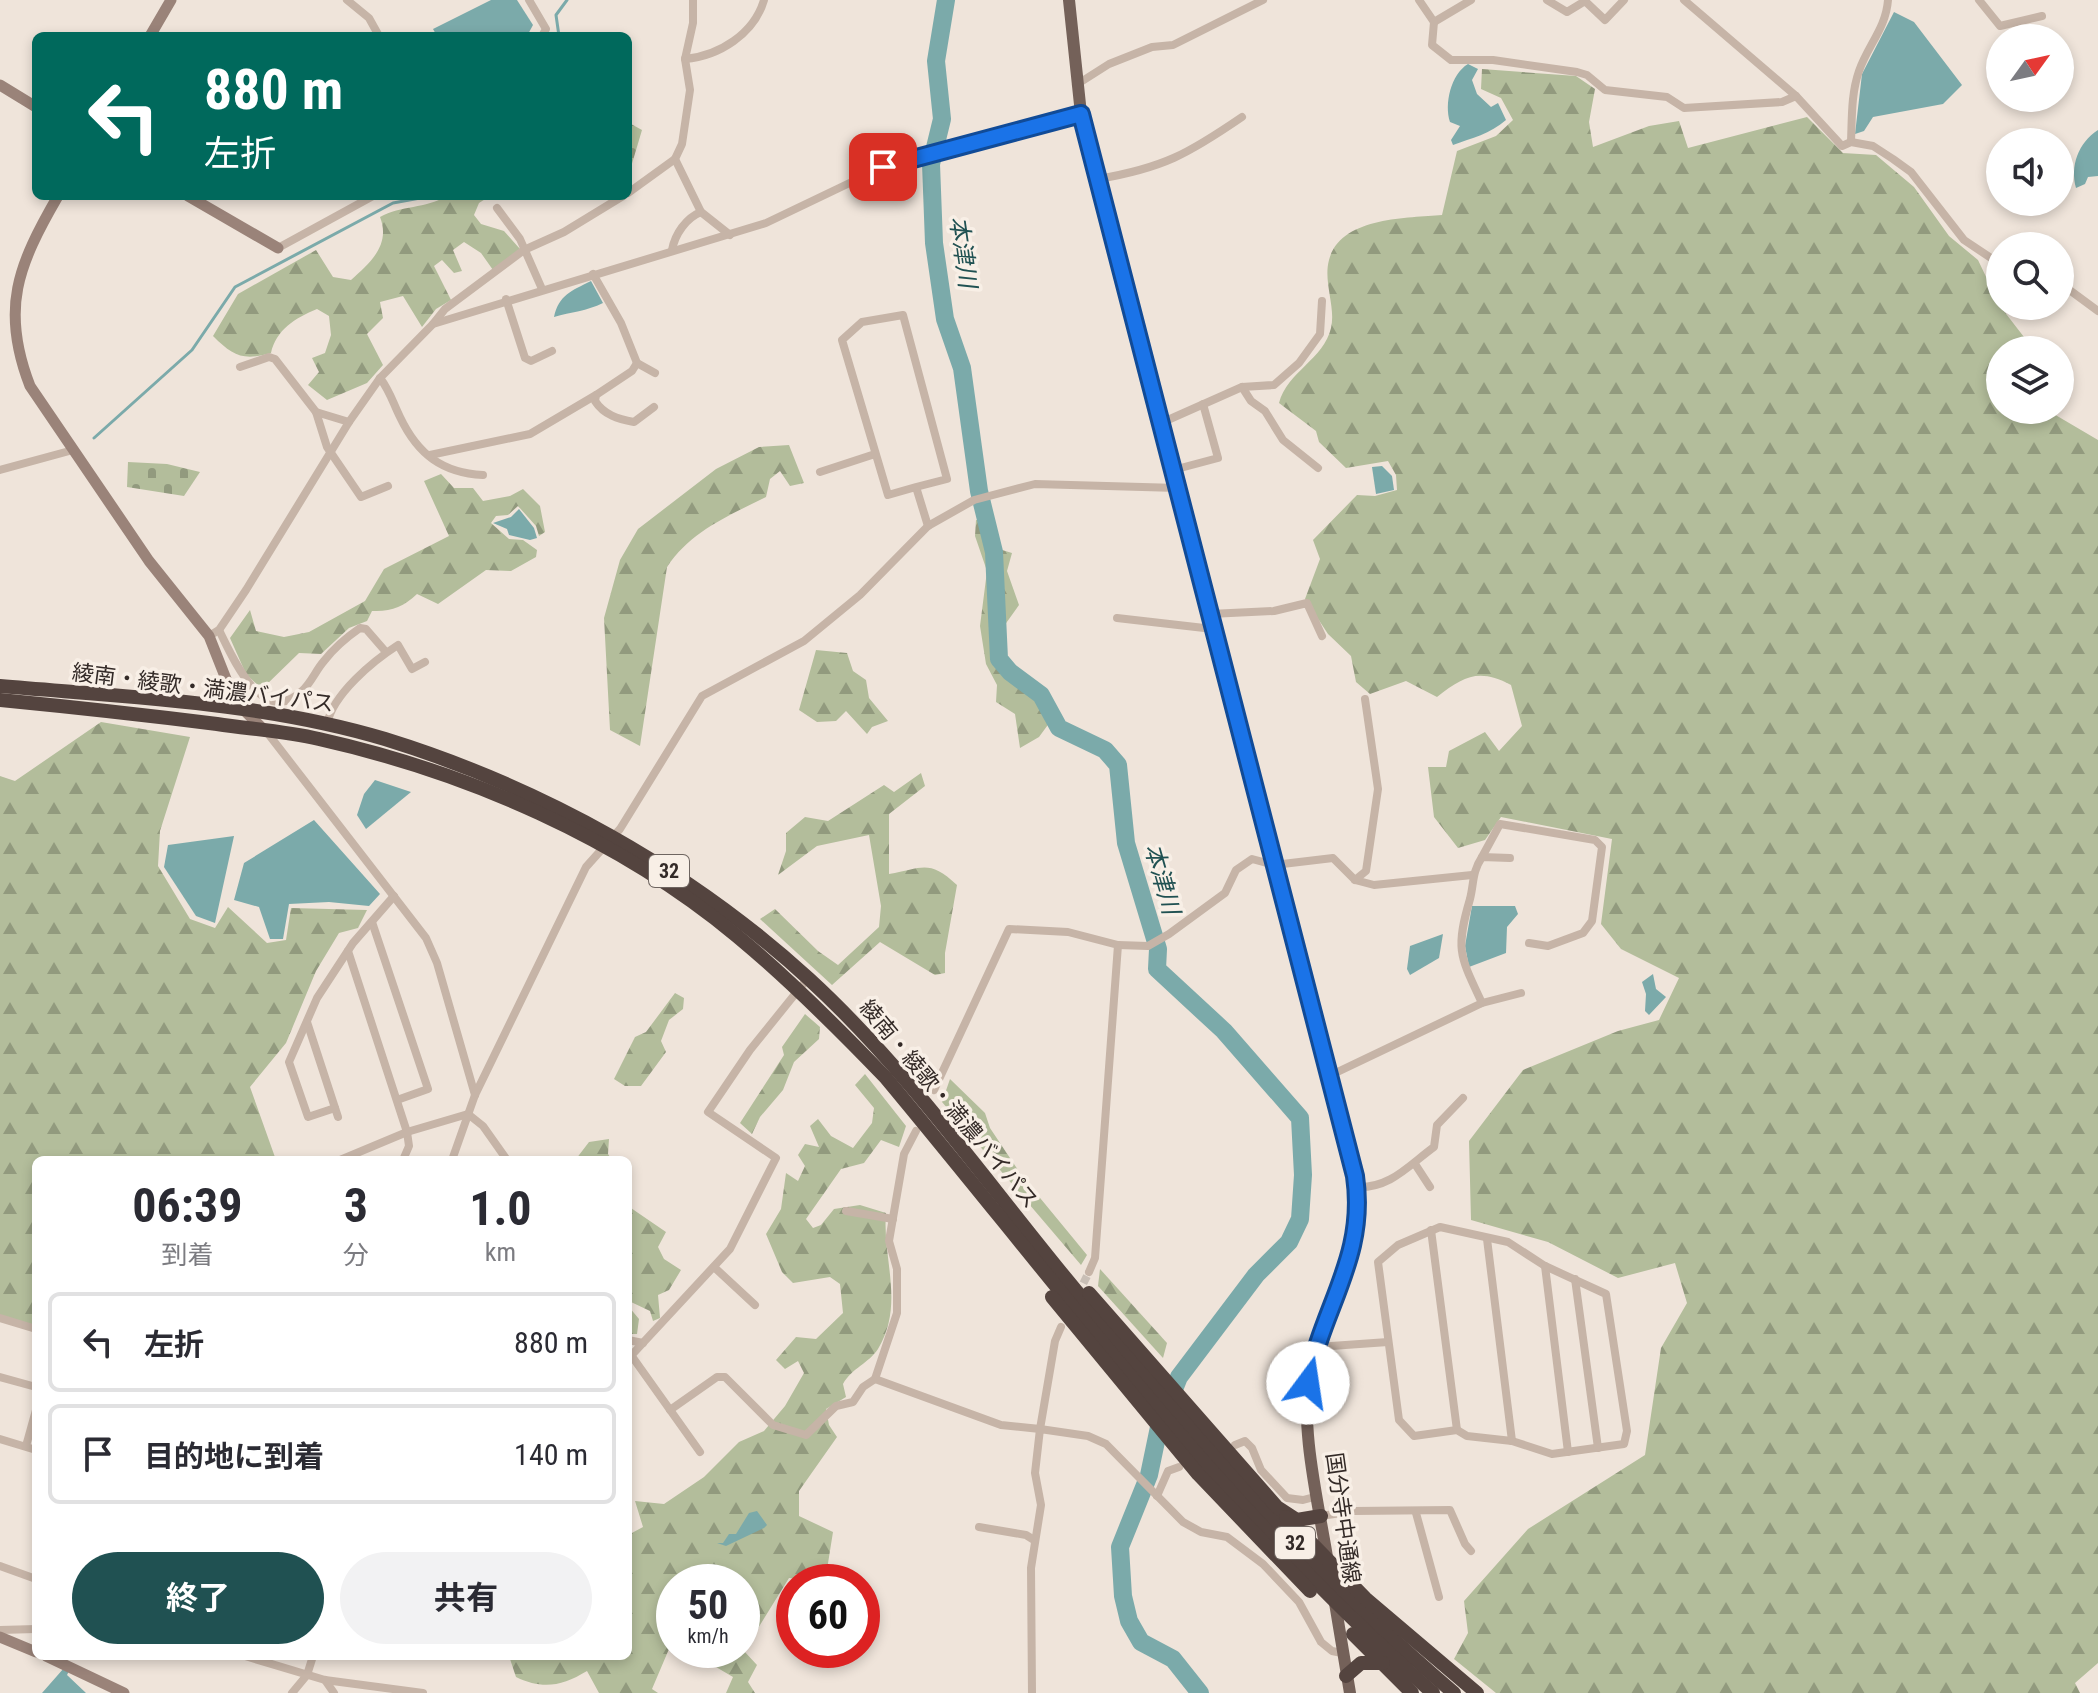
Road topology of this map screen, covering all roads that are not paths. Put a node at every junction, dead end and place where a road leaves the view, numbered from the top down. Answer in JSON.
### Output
{"nodes":[{"id":1,"x":171,"y":0,"type":"edge"},
{"id":2,"x":347,"y":0,"type":"edge"},
{"id":3,"x":529,"y":0,"type":"edge"},
{"id":4,"x":693,"y":0,"type":"edge"},
{"id":5,"x":764,"y":0,"type":"edge"},
{"id":6,"x":1069,"y":0,"type":"edge"},
{"id":7,"x":1263,"y":0,"type":"edge"},
{"id":8,"x":1419,"y":0,"type":"edge"},
{"id":9,"x":1471,"y":0,"type":"edge"},
{"id":10,"x":1547,"y":0,"type":"edge"},
{"id":11,"x":1624,"y":0,"type":"edge"},
{"id":12,"x":1684,"y":0,"type":"edge"},
{"id":13,"x":1888,"y":0,"type":"edge"},
{"id":14,"x":1979,"y":0,"type":"edge"},
{"id":15,"x":2042,"y":16,"type":"dead end"},
{"id":16,"x":1434,"y":22,"type":"junction"},
{"id":17,"x":152,"y":32,"type":"edge"},
{"id":18,"x":377,"y":32,"type":"edge"},
{"id":19,"x":544,"y":32,"type":"edge"},
{"id":20,"x":685,"y":59,"type":"junction"},
{"id":21,"x":0,"y":85,"type":"edge"},
{"id":22,"x":1076,"y":85,"type":"junction"},
{"id":23,"x":1796,"y":96,"type":"junction"},
{"id":24,"x":32,"y":105,"type":"edge"},
{"id":25,"x":1081,"y":114,"type":"junction"},
{"id":26,"x":1242,"y":117,"type":"dead end"},
{"id":27,"x":1851,"y":142,"type":"junction"},
{"id":28,"x":675,"y":159,"type":"junction"},
{"id":29,"x":1098,"y":179,"type":"junction"},
{"id":30,"x":632,"y":190,"type":"edge"},
{"id":31,"x":56,"y":200,"type":"edge"},
{"id":32,"x":195,"y":200,"type":"edge"},
{"id":33,"x":366,"y":200,"type":"edge"},
{"id":34,"x":616,"y":200,"type":"edge"},
{"id":35,"x":497,"y":208,"type":"dead end"},
{"id":36,"x":701,"y":212,"type":"junction"},
{"id":37,"x":730,"y":235,"type":"junction"},
{"id":38,"x":278,"y":248,"type":"joint"},
{"id":39,"x":524,"y":250,"type":"junction"},
{"id":40,"x":672,"y":250,"type":"junction"},
{"id":41,"x":1986,"y":255,"type":"edge"},
{"id":42,"x":593,"y":274,"type":"junction"},
{"id":43,"x":542,"y":289,"type":"junction"},
{"id":44,"x":2074,"y":293,"type":"edge"},
{"id":45,"x":506,"y":299,"type":"junction"},
{"id":46,"x":459,"y":300,"type":"junction"},
{"id":47,"x":1322,"y":301,"type":"dead end"},
{"id":48,"x":2098,"y":311,"type":"edge"},
{"id":49,"x":465,"y":313,"type":"junction"},
{"id":50,"x":433,"y":324,"type":"junction"},
{"id":51,"x":552,"y":351,"type":"dead end"},
{"id":52,"x":637,"y":363,"type":"junction"},
{"id":53,"x":240,"y":367,"type":"dead end"},
{"id":54,"x":655,"y":373,"type":"dead end"},
{"id":55,"x":380,"y":378,"type":"junction"},
{"id":56,"x":1242,"y":387,"type":"junction"},
{"id":57,"x":596,"y":395,"type":"junction"},
{"id":58,"x":1203,"y":404,"type":"junction"},
{"id":59,"x":654,"y":407,"type":"dead end"},
{"id":60,"x":316,"y":412,"type":"junction"},
{"id":61,"x":349,"y":422,"type":"junction"},
{"id":62,"x":1161,"y":423,"type":"junction"},
{"id":63,"x":73,"y":450,"type":"junction"},
{"id":64,"x":330,"y":451,"type":"junction"},
{"id":65,"x":875,"y":454,"type":"junction"},
{"id":66,"x":430,"y":455,"type":"junction"},
{"id":67,"x":1318,"y":468,"type":"dead end"},
{"id":68,"x":0,"y":470,"type":"edge"},
{"id":69,"x":1173,"y":470,"type":"junction"},
{"id":70,"x":820,"y":472,"type":"dead end"},
{"id":71,"x":483,"y":475,"type":"dead end"},
{"id":72,"x":388,"y":486,"type":"dead end"},
{"id":73,"x":916,"y":487,"type":"junction"},
{"id":74,"x":1178,"y":488,"type":"junction"},
{"id":75,"x":928,"y":526,"type":"junction"},
{"id":76,"x":1210,"y":614,"type":"junction"},
{"id":77,"x":1117,"y":618,"type":"dead end"},
{"id":78,"x":1213,"y":629,"type":"junction"},
{"id":79,"x":214,"y":633,"type":"junction"},
{"id":80,"x":1322,"y":636,"type":"dead end"},
{"id":81,"x":386,"y":652,"type":"junction"},
{"id":82,"x":425,"y":662,"type":"dead end"},
{"id":83,"x":0,"y":686,"type":"edge"},
{"id":84,"x":1365,"y":699,"type":"dead end"},
{"id":85,"x":0,"y":700,"type":"edge"},
{"id":86,"x":246,"y":712,"type":"junction"},
{"id":87,"x":327,"y":724,"type":"junction"},
{"id":88,"x":265,"y":731,"type":"junction"},
{"id":89,"x":607,"y":842,"type":"junction"},
{"id":90,"x":1482,"y":857,"type":"junction"},
{"id":91,"x":1510,"y":858,"type":"dead end"},
{"id":92,"x":1274,"y":865,"type":"junction"},
{"id":93,"x":1472,"y":875,"type":"junction"},
{"id":94,"x":1355,"y":880,"type":"junction"},
{"id":95,"x":394,"y":896,"type":"junction"},
{"id":96,"x":372,"y":922,"type":"junction"},
{"id":97,"x":1529,"y":943,"type":"dead end"},
{"id":98,"x":1118,"y":945,"type":"junction"},
{"id":99,"x":348,"y":951,"type":"junction"},
{"id":100,"x":803,"y":983,"type":"junction"},
{"id":101,"x":1521,"y":993,"type":"dead end"},
{"id":102,"x":1482,"y":1003,"type":"junction"},
{"id":103,"x":307,"y":1022,"type":"junction"},
{"id":104,"x":1329,"y":1076,"type":"junction"},
{"id":105,"x":934,"y":1090,"type":"dead end"},
{"id":106,"x":475,"y":1095,"type":"junction"},
{"id":107,"x":1463,"y":1098,"type":"dead end"},
{"id":108,"x":397,"y":1100,"type":"junction"},
{"id":109,"x":468,"y":1114,"type":"junction"},
{"id":110,"x":916,"y":1131,"type":"dead end"},
{"id":111,"x":407,"y":1132,"type":"junction"},
{"id":112,"x":350,"y":1156,"type":"edge"},
{"id":113,"x":405,"y":1156,"type":"edge"},
{"id":114,"x":453,"y":1156,"type":"edge"},
{"id":115,"x":504,"y":1156,"type":"edge"},
{"id":116,"x":1415,"y":1164,"type":"junction"},
{"id":117,"x":985,"y":1187,"type":"junction"},
{"id":118,"x":1356,"y":1187,"type":"junction"},
{"id":119,"x":1430,"y":1187,"type":"dead end"},
{"id":120,"x":846,"y":1211,"type":"dead end"},
{"id":121,"x":893,"y":1219,"type":"junction"},
{"id":122,"x":1431,"y":1230,"type":"junction"},
{"id":123,"x":1487,"y":1239,"type":"junction"},
{"id":124,"x":1545,"y":1266,"type":"junction"},
{"id":125,"x":714,"y":1267,"type":"junction"},
{"id":126,"x":1089,"y":1272,"type":"tunnel mouth"},
{"id":127,"x":1575,"y":1279,"type":"junction"},
{"id":128,"x":755,"y":1305,"type":"dead end"},
{"id":129,"x":0,"y":1318,"type":"edge"},
{"id":130,"x":1061,"y":1327,"type":"dead end"},
{"id":131,"x":32,"y":1328,"type":"edge"},
{"id":132,"x":632,"y":1341,"type":"edge"},
{"id":133,"x":1388,"y":1342,"type":"junction"},
{"id":134,"x":643,"y":1343,"type":"junction"},
{"id":135,"x":1317,"y":1347,"type":"junction"},
{"id":136,"x":632,"y":1355,"type":"edge"},
{"id":137,"x":632,"y":1360,"type":"edge"},
{"id":138,"x":0,"y":1377,"type":"edge"},
{"id":139,"x":875,"y":1379,"type":"junction"},
{"id":140,"x":32,"y":1386,"type":"edge"},
{"id":141,"x":1147,"y":1386,"type":"junction"},
{"id":142,"x":670,"y":1410,"type":"junction"},
{"id":143,"x":32,"y":1424,"type":"edge"},
{"id":144,"x":1040,"y":1429,"type":"junction"},
{"id":145,"x":1457,"y":1430,"type":"junction"},
{"id":146,"x":0,"y":1439,"type":"edge"},
{"id":147,"x":1512,"y":1441,"type":"junction"},
{"id":148,"x":1235,"y":1445,"type":"dead end"},
{"id":149,"x":26,"y":1446,"type":"junction"},
{"id":150,"x":32,"y":1448,"type":"edge"},
{"id":151,"x":1598,"y":1448,"type":"junction"},
{"id":152,"x":700,"y":1452,"type":"dead end"},
{"id":153,"x":1568,"y":1452,"type":"junction"},
{"id":154,"x":1179,"y":1467,"type":"dead end"},
{"id":155,"x":1154,"y":1494,"type":"junction"},
{"id":156,"x":1318,"y":1496,"type":"junction"},
{"id":157,"x":1277,"y":1507,"type":"junction"},
{"id":158,"x":1416,"y":1513,"type":"junction"},
{"id":159,"x":1321,"y":1516,"type":"junction"},
{"id":160,"x":979,"y":1527,"type":"dead end"},
{"id":161,"x":1034,"y":1540,"type":"junction"},
{"id":162,"x":1471,"y":1551,"type":"dead end"},
{"id":163,"x":1328,"y":1563,"type":"junction"},
{"id":164,"x":0,"y":1566,"type":"edge"},
{"id":165,"x":32,"y":1578,"type":"edge"},
{"id":166,"x":1439,"y":1597,"type":"dead end"},
{"id":167,"x":1337,"y":1619,"type":"junction"},
{"id":168,"x":32,"y":1629,"type":"edge"},
{"id":169,"x":0,"y":1630,"type":"edge"},
{"id":170,"x":0,"y":1637,"type":"edge"},
{"id":171,"x":32,"y":1650,"type":"edge"},
{"id":172,"x":1342,"y":1653,"type":"junction"},
{"id":173,"x":54,"y":1660,"type":"edge"},
{"id":174,"x":258,"y":1660,"type":"edge"},
{"id":175,"x":312,"y":1660,"type":"edge"},
{"id":176,"x":1383,"y":1663,"type":"junction"},
{"id":177,"x":307,"y":1675,"type":"junction"},
{"id":178,"x":1346,"y":1676,"type":"junction"},
{"id":179,"x":325,"y":1680,"type":"junction"},
{"id":180,"x":124,"y":1693,"type":"edge"},
{"id":181,"x":292,"y":1693,"type":"edge"},
{"id":182,"x":334,"y":1693,"type":"edge"},
{"id":183,"x":423,"y":1693,"type":"edge"},
{"id":184,"x":1032,"y":1693,"type":"edge"},
{"id":185,"x":1350,"y":1693,"type":"edge"},
{"id":186,"x":1412,"y":1693,"type":"edge"},
{"id":187,"x":1433,"y":1693,"type":"edge"},
{"id":188,"x":1454,"y":1693,"type":"edge"},
{"id":189,"x":1477,"y":1693,"type":"edge"}],
"edges":[{"from":1,"to":17,"type":"street"},
{"from":2,"to":18,"type":"street"},
{"from":3,"to":19,"type":"street"},
{"from":4,"to":20,"type":"street"},
{"from":5,"to":20,"type":"street"},
{"from":6,"to":22,"type":"main road","name":"国分寺中通線"},
{"from":7,"to":22,"type":"street"},
{"from":8,"to":16,"type":"street"},
{"from":9,"to":16,"type":"street"},
{"from":10,"to":11,"type":"street"},
{"from":12,"to":23,"type":"street"},
{"from":13,"to":27,"type":"street"},
{"from":14,"to":15,"type":"street"},
{"from":16,"to":23,"type":"street"},
{"from":20,"to":28,"type":"street"},
{"from":21,"to":24,"type":"street"},
{"from":22,"to":25,"type":"main road","name":"国分寺中通線"},
{"from":23,"to":27,"type":"street"},
{"from":25,"to":29,"type":"main road","name":"国分寺中通線"},
{"from":25,"to":37,"type":"street"},
{"from":26,"to":29,"type":"street"},
{"from":27,"to":41,"type":"street"},
{"from":28,"to":30,"type":"street"},
{"from":28,"to":36,"type":"street"},
{"from":29,"to":62,"type":"main road","name":"国分寺中通線"},
{"from":31,"to":63,"type":"street"},
{"from":32,"to":38,"type":"street"},
{"from":33,"to":38,"type":"street"},
{"from":34,"to":39,"type":"street"},
{"from":35,"to":39,"type":"street"},
{"from":36,"to":37,"type":"street"},
{"from":36,"to":40,"type":"street"},
{"from":37,"to":40,"type":"street"},
{"from":39,"to":43,"type":"street"},
{"from":39,"to":46,"type":"street"},
{"from":40,"to":42,"type":"street"},
{"from":42,"to":43,"type":"street"},
{"from":42,"to":52,"type":"street"},
{"from":43,"to":45,"type":"street"},
{"from":44,"to":48,"type":"street"},
{"from":45,"to":49,"type":"street"},
{"from":45,"to":51,"type":"street"},
{"from":46,"to":49,"type":"street"},
{"from":46,"to":50,"type":"street"},
{"from":47,"to":56,"type":"street"},
{"from":49,"to":50,"type":"street"},
{"from":50,"to":55,"type":"street"},
{"from":52,"to":54,"type":"street"},
{"from":52,"to":57,"type":"street"},
{"from":53,"to":60,"type":"street"},
{"from":55,"to":61,"type":"street"},
{"from":55,"to":66,"type":"street"},
{"from":56,"to":58,"type":"street"},
{"from":56,"to":67,"type":"street"},
{"from":57,"to":59,"type":"street"},
{"from":57,"to":66,"type":"street"},
{"from":58,"to":62,"type":"street"},
{"from":58,"to":69,"type":"street"},
{"from":60,"to":61,"type":"street"},
{"from":60,"to":64,"type":"street"},
{"from":61,"to":64,"type":"street"},
{"from":62,"to":69,"type":"main road","name":"国分寺中通線"},
{"from":63,"to":68,"type":"street"},
{"from":63,"to":79,"type":"street"},
{"from":64,"to":72,"type":"street"},
{"from":64,"to":79,"type":"street"},
{"from":65,"to":70,"type":"street"},
{"from":65,"to":73,"type":"street"},
{"from":65,"to":73,"type":"street"},
{"from":66,"to":71,"type":"street"},
{"from":69,"to":74,"type":"main road","name":"国分寺中通線"},
{"from":73,"to":75,"type":"street"},
{"from":74,"to":75,"type":"street"},
{"from":74,"to":76,"type":"main road","name":"国分寺中通線"},
{"from":75,"to":89,"type":"street"},
{"from":76,"to":78,"type":"main road","name":"国分寺中通線"},
{"from":76,"to":80,"type":"street"},
{"from":77,"to":78,"type":"street"},
{"from":78,"to":92,"type":"main road","name":"国分寺中通線"},
{"from":79,"to":81,"type":"street"},
{"from":79,"to":86,"type":"street"},
{"from":81,"to":82,"type":"street"},
{"from":81,"to":87,"type":"street"},
{"from":83,"to":86,"type":"highway","name":"綾南・綾歌・満濃バイパス","number":"32"},
{"from":84,"to":94,"type":"street"},
{"from":85,"to":88,"type":"highway","name":"綾南・綾歌・満濃バイパス","number":"32"},
{"from":86,"to":87,"type":"highway","name":"綾南・綾歌・満濃バイパス","number":"32"},
{"from":86,"to":88,"type":"street"},
{"from":87,"to":89,"type":"highway","name":"綾南・綾歌・満濃バイパス","number":"32"},
{"from":88,"to":89,"type":"highway","name":"綾南・綾歌・満濃バイパス","number":"32"},
{"from":88,"to":95,"type":"street"},
{"from":89,"to":100,"type":"highway","name":"綾南・綾歌・満濃バイパス","number":"32"},
{"from":89,"to":106,"type":"street"},
{"from":90,"to":91,"type":"street"},
{"from":90,"to":93,"type":"street"},
{"from":90,"to":97,"type":"street"},
{"from":92,"to":94,"type":"street"},
{"from":92,"to":98,"type":"street"},
{"from":92,"to":104,"type":"main road","name":"国分寺中通線"},
{"from":93,"to":94,"type":"street"},
{"from":93,"to":102,"type":"street"},
{"from":95,"to":96,"type":"street"},
{"from":95,"to":106,"type":"street"},
{"from":96,"to":99,"type":"street"},
{"from":96,"to":108,"type":"street"},
{"from":98,"to":105,"type":"street"},
{"from":98,"to":126,"type":"street"},
{"from":99,"to":103,"type":"street"},
{"from":99,"to":108,"type":"street"},
{"from":100,"to":117,"type":"highway","name":"綾南・綾歌・満濃バイパス","number":"32"},
{"from":100,"to":125,"type":"street"},
{"from":101,"to":102,"type":"street"},
{"from":102,"to":104,"type":"street"},
{"from":103,"to":103,"type":"street"},
{"from":104,"to":118,"type":"main road","name":"国分寺中通線"},
{"from":106,"to":109,"type":"street"},
{"from":107,"to":116,"type":"street"},
{"from":108,"to":111,"type":"street"},
{"from":109,"to":111,"type":"street"},
{"from":109,"to":114,"type":"street"},
{"from":109,"to":115,"type":"street"},
{"from":110,"to":121,"type":"street"},
{"from":111,"to":112,"type":"street"},
{"from":111,"to":113,"type":"street"},
{"from":116,"to":118,"type":"street"},
{"from":116,"to":119,"type":"street"},
{"from":117,"to":141,"type":"highway","name":"綾南・綾歌・満濃バイパス","number":"32"},
{"from":117,"to":141,"type":"highway"},
{"from":118,"to":135,"type":"main road","name":"国分寺中通線"},
{"from":120,"to":121,"type":"street"},
{"from":121,"to":139,"type":"street"},
{"from":122,"to":123,"type":"street"},
{"from":122,"to":133,"type":"street"},
{"from":122,"to":145,"type":"street"},
{"from":123,"to":124,"type":"street"},
{"from":123,"to":147,"type":"street"},
{"from":124,"to":127,"type":"street"},
{"from":124,"to":153,"type":"street"},
{"from":125,"to":128,"type":"street"},
{"from":125,"to":134,"type":"street"},
{"from":127,"to":151,"type":"street"},
{"from":127,"to":151,"type":"street"},
{"from":129,"to":131,"type":"street"},
{"from":130,"to":144,"type":"street"},
{"from":132,"to":134,"type":"street"},
{"from":133,"to":135,"type":"street"},
{"from":133,"to":145,"type":"street"},
{"from":134,"to":136,"type":"street"},
{"from":135,"to":156,"type":"main road","name":"国分寺中通線"},
{"from":137,"to":142,"type":"street"},
{"from":138,"to":140,"type":"street"},
{"from":139,"to":142,"type":"street"},
{"from":139,"to":144,"type":"street"},
{"from":141,"to":157,"type":"highway"},
{"from":141,"to":167,"type":"highway"},
{"from":141,"to":187,"type":"highway","name":"綾南・綾歌・満濃バイパス","number":"32"},
{"from":141,"to":188,"type":"highway","name":"綾南・綾歌・満濃バイパス","number":"32"},
{"from":142,"to":152,"type":"street"},
{"from":143,"to":149,"type":"street"},
{"from":144,"to":155,"type":"street"},
{"from":144,"to":161,"type":"street"},
{"from":145,"to":147,"type":"street"},
{"from":146,"to":149,"type":"street"},
{"from":147,"to":153,"type":"street"},
{"from":148,"to":156,"type":"street"},
{"from":149,"to":150,"type":"street"},
{"from":151,"to":153,"type":"street"},
{"from":154,"to":155,"type":"street"},
{"from":155,"to":172,"type":"street"},
{"from":156,"to":159,"type":"main road","name":"国分寺中通線"},
{"from":157,"to":159,"type":"highway"},
{"from":157,"to":163,"type":"highway"},
{"from":158,"to":159,"type":"street"},
{"from":158,"to":162,"type":"street"},
{"from":158,"to":166,"type":"street"},
{"from":159,"to":163,"type":"main road","name":"国分寺中通線"},
{"from":160,"to":161,"type":"street"},
{"from":161,"to":184,"type":"street"},
{"from":163,"to":167,"type":"main road","name":"国分寺中通線"},
{"from":163,"to":189,"type":"highway"},
{"from":164,"to":165,"type":"street"},
{"from":167,"to":172,"type":"main road","name":"国分寺中通線"},
{"from":167,"to":176,"type":"highway"},
{"from":168,"to":169,"type":"street"},
{"from":170,"to":171,"type":"street"},
{"from":172,"to":178,"type":"main road","name":"国分寺中通線"},
{"from":173,"to":180,"type":"street"},
{"from":174,"to":177,"type":"street"},
{"from":175,"to":177,"type":"street"},
{"from":176,"to":178,"type":"highway"},
{"from":176,"to":186,"type":"highway"},
{"from":177,"to":179,"type":"street"},
{"from":177,"to":181,"type":"street"},
{"from":178,"to":185,"type":"main road","name":"国分寺中通線"},
{"from":179,"to":182,"type":"street"},
{"from":179,"to":183,"type":"street"}]}
